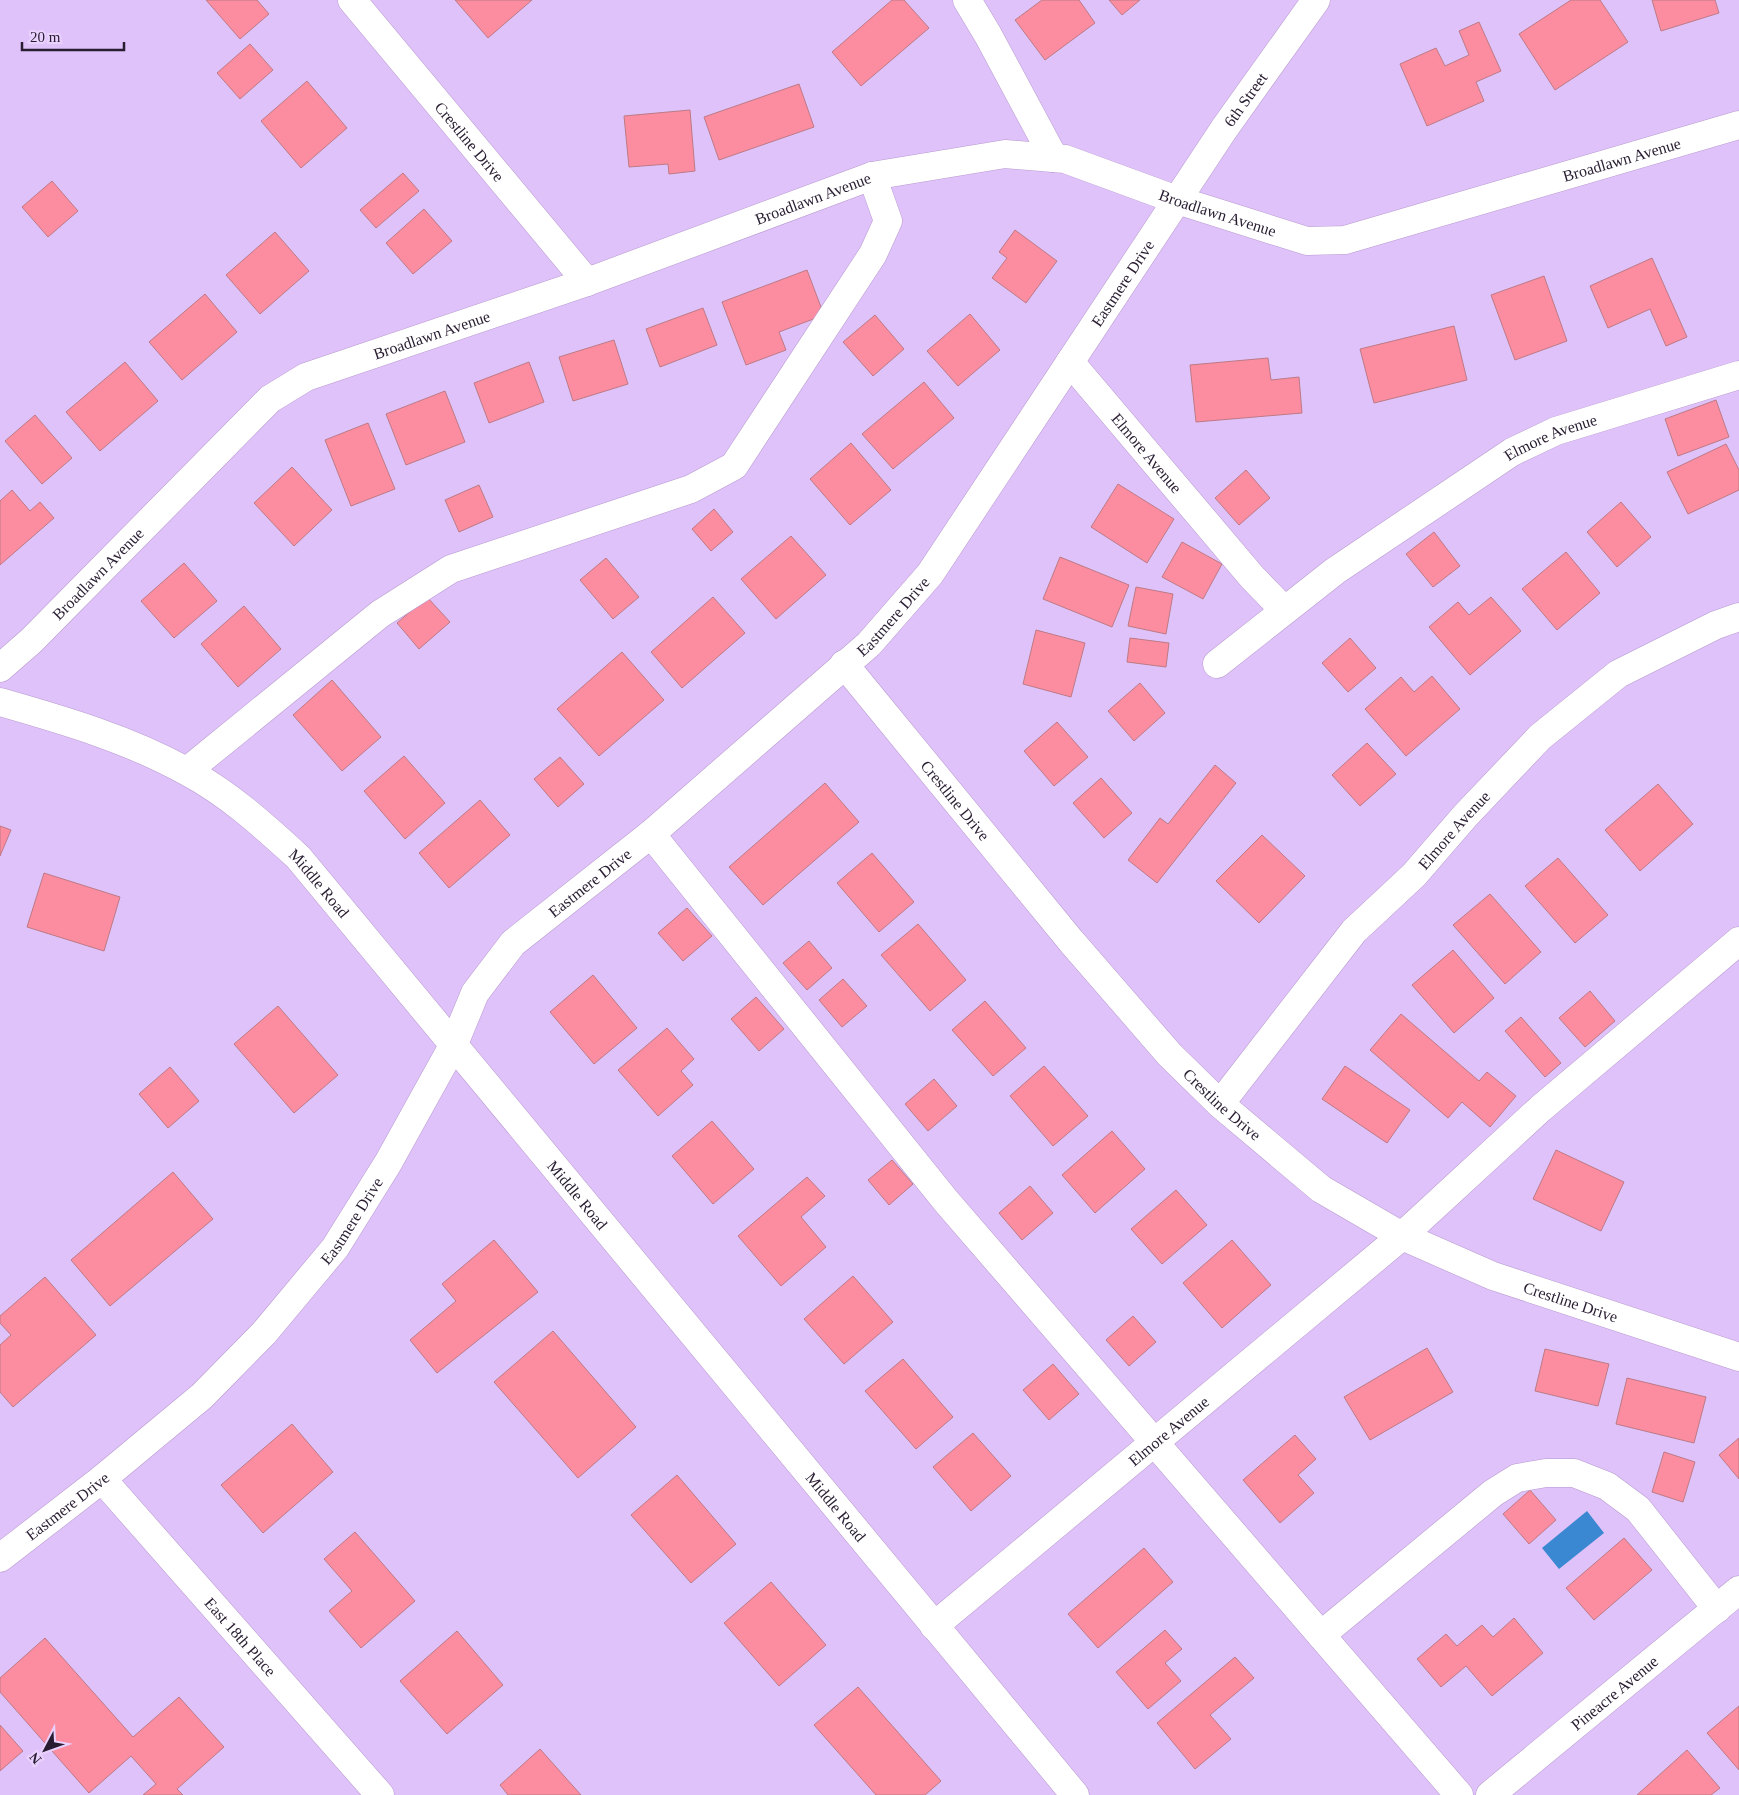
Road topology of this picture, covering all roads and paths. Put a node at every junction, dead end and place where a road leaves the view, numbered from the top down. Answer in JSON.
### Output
{"nodes":[{"id":1,"x":352,"y":0,"type":"edge"},
{"id":2,"x":967,"y":0,"type":"edge"},
{"id":3,"x":1316,"y":0,"type":"edge"},
{"id":4,"x":1739,"y":125,"type":"edge"},
{"id":5,"x":1054,"y":158,"type":"junction"},
{"id":6,"x":872,"y":176,"type":"junction"},
{"id":7,"x":1177,"y":200,"type":"junction"},
{"id":8,"x":587,"y":282,"type":"junction"},
{"id":9,"x":1070,"y":362,"type":"junction"},
{"id":10,"x":1739,"y":375,"type":"edge"},
{"id":11,"x":1284,"y":610,"type":"junction"},
{"id":12,"x":1739,"y":617,"type":"edge"},
{"id":13,"x":844,"y":664,"type":"junction"},
{"id":14,"x":1217,"y":664,"type":"dead end"},
{"id":15,"x":0,"y":668,"type":"edge"},
{"id":16,"x":0,"y":702,"type":"edge"},
{"id":17,"x":187,"y":771,"type":"junction"},
{"id":18,"x":651,"y":834,"type":"junction"},
{"id":19,"x":1739,"y":941,"type":"edge"},
{"id":20,"x":454,"y":1044,"type":"junction"},
{"id":21,"x":1220,"y":1104,"type":"junction"},
{"id":22,"x":1402,"y":1236,"type":"junction"},
{"id":23,"x":1738,"y":1352,"type":"edge"},
{"id":24,"x":1153,"y":1442,"type":"junction"},
{"id":25,"x":102,"y":1479,"type":"junction"},
{"id":26,"x":0,"y":1558,"type":"edge"},
{"id":27,"x":1739,"y":1590,"type":"edge"},
{"id":28,"x":1717,"y":1609,"type":"junction"},
{"id":29,"x":934,"y":1626,"type":"junction"},
{"id":30,"x":1321,"y":1635,"type":"junction"},
{"id":31,"x":380,"y":1795,"type":"edge"},
{"id":32,"x":1075,"y":1795,"type":"edge"},
{"id":33,"x":1459,"y":1795,"type":"edge"},
{"id":34,"x":1490,"y":1795,"type":"edge"}],
"edges":[{"from":1,"to":8,"type":"street","name":"Crestline Drive"},
{"from":2,"to":5,"type":"street"},
{"from":3,"to":7,"type":"street","name":"6th Street"},
{"from":4,"to":7,"type":"street","name":"Broadlawn Avenue"},
{"from":5,"to":6,"type":"street","name":"Broadlawn Avenue"},
{"from":5,"to":7,"type":"street","name":"Broadlawn Avenue"},
{"from":6,"to":8,"type":"street","name":"Broadlawn Avenue"},
{"from":6,"to":17,"type":"street"},
{"from":7,"to":9,"type":"street","name":"Eastmere Drive"},
{"from":8,"to":15,"type":"street","name":"Broadlawn Avenue"},
{"from":9,"to":11,"type":"street","name":"Elmore Avenue"},
{"from":9,"to":13,"type":"street","name":"Eastmere Drive"},
{"from":10,"to":11,"type":"street","name":"Elmore Avenue"},
{"from":11,"to":14,"type":"street","name":"Elmore Avenue"},
{"from":12,"to":21,"type":"street","name":"Elmore Avenue"},
{"from":13,"to":18,"type":"street","name":"Eastmere Drive"},
{"from":13,"to":21,"type":"street","name":"Crestline Drive"},
{"from":16,"to":17,"type":"street","name":"Middle Road"},
{"from":17,"to":20,"type":"street","name":"Middle Road"},
{"from":18,"to":20,"type":"street","name":"Eastmere Drive"},
{"from":18,"to":24,"type":"street"},
{"from":19,"to":22,"type":"street","name":"Elmore Avenue"},
{"from":20,"to":25,"type":"street","name":"Eastmere Drive"},
{"from":20,"to":29,"type":"street","name":"Middle Road"},
{"from":21,"to":22,"type":"street","name":"Crestline Drive"},
{"from":22,"to":23,"type":"street","name":"Crestline Drive"},
{"from":22,"to":24,"type":"street","name":"Elmore Avenue"},
{"from":24,"to":29,"type":"street","name":"Elmore Avenue"},
{"from":24,"to":30,"type":"street"},
{"from":25,"to":26,"type":"street","name":"Eastmere Drive"},
{"from":25,"to":31,"type":"street","name":"East 18th Place"},
{"from":27,"to":28,"type":"street","name":"Pineacre Avenue"},
{"from":28,"to":30,"type":"street"},
{"from":28,"to":34,"type":"street","name":"Pineacre Avenue"},
{"from":29,"to":32,"type":"street","name":"Middle Road"},
{"from":30,"to":33,"type":"street"}]}
